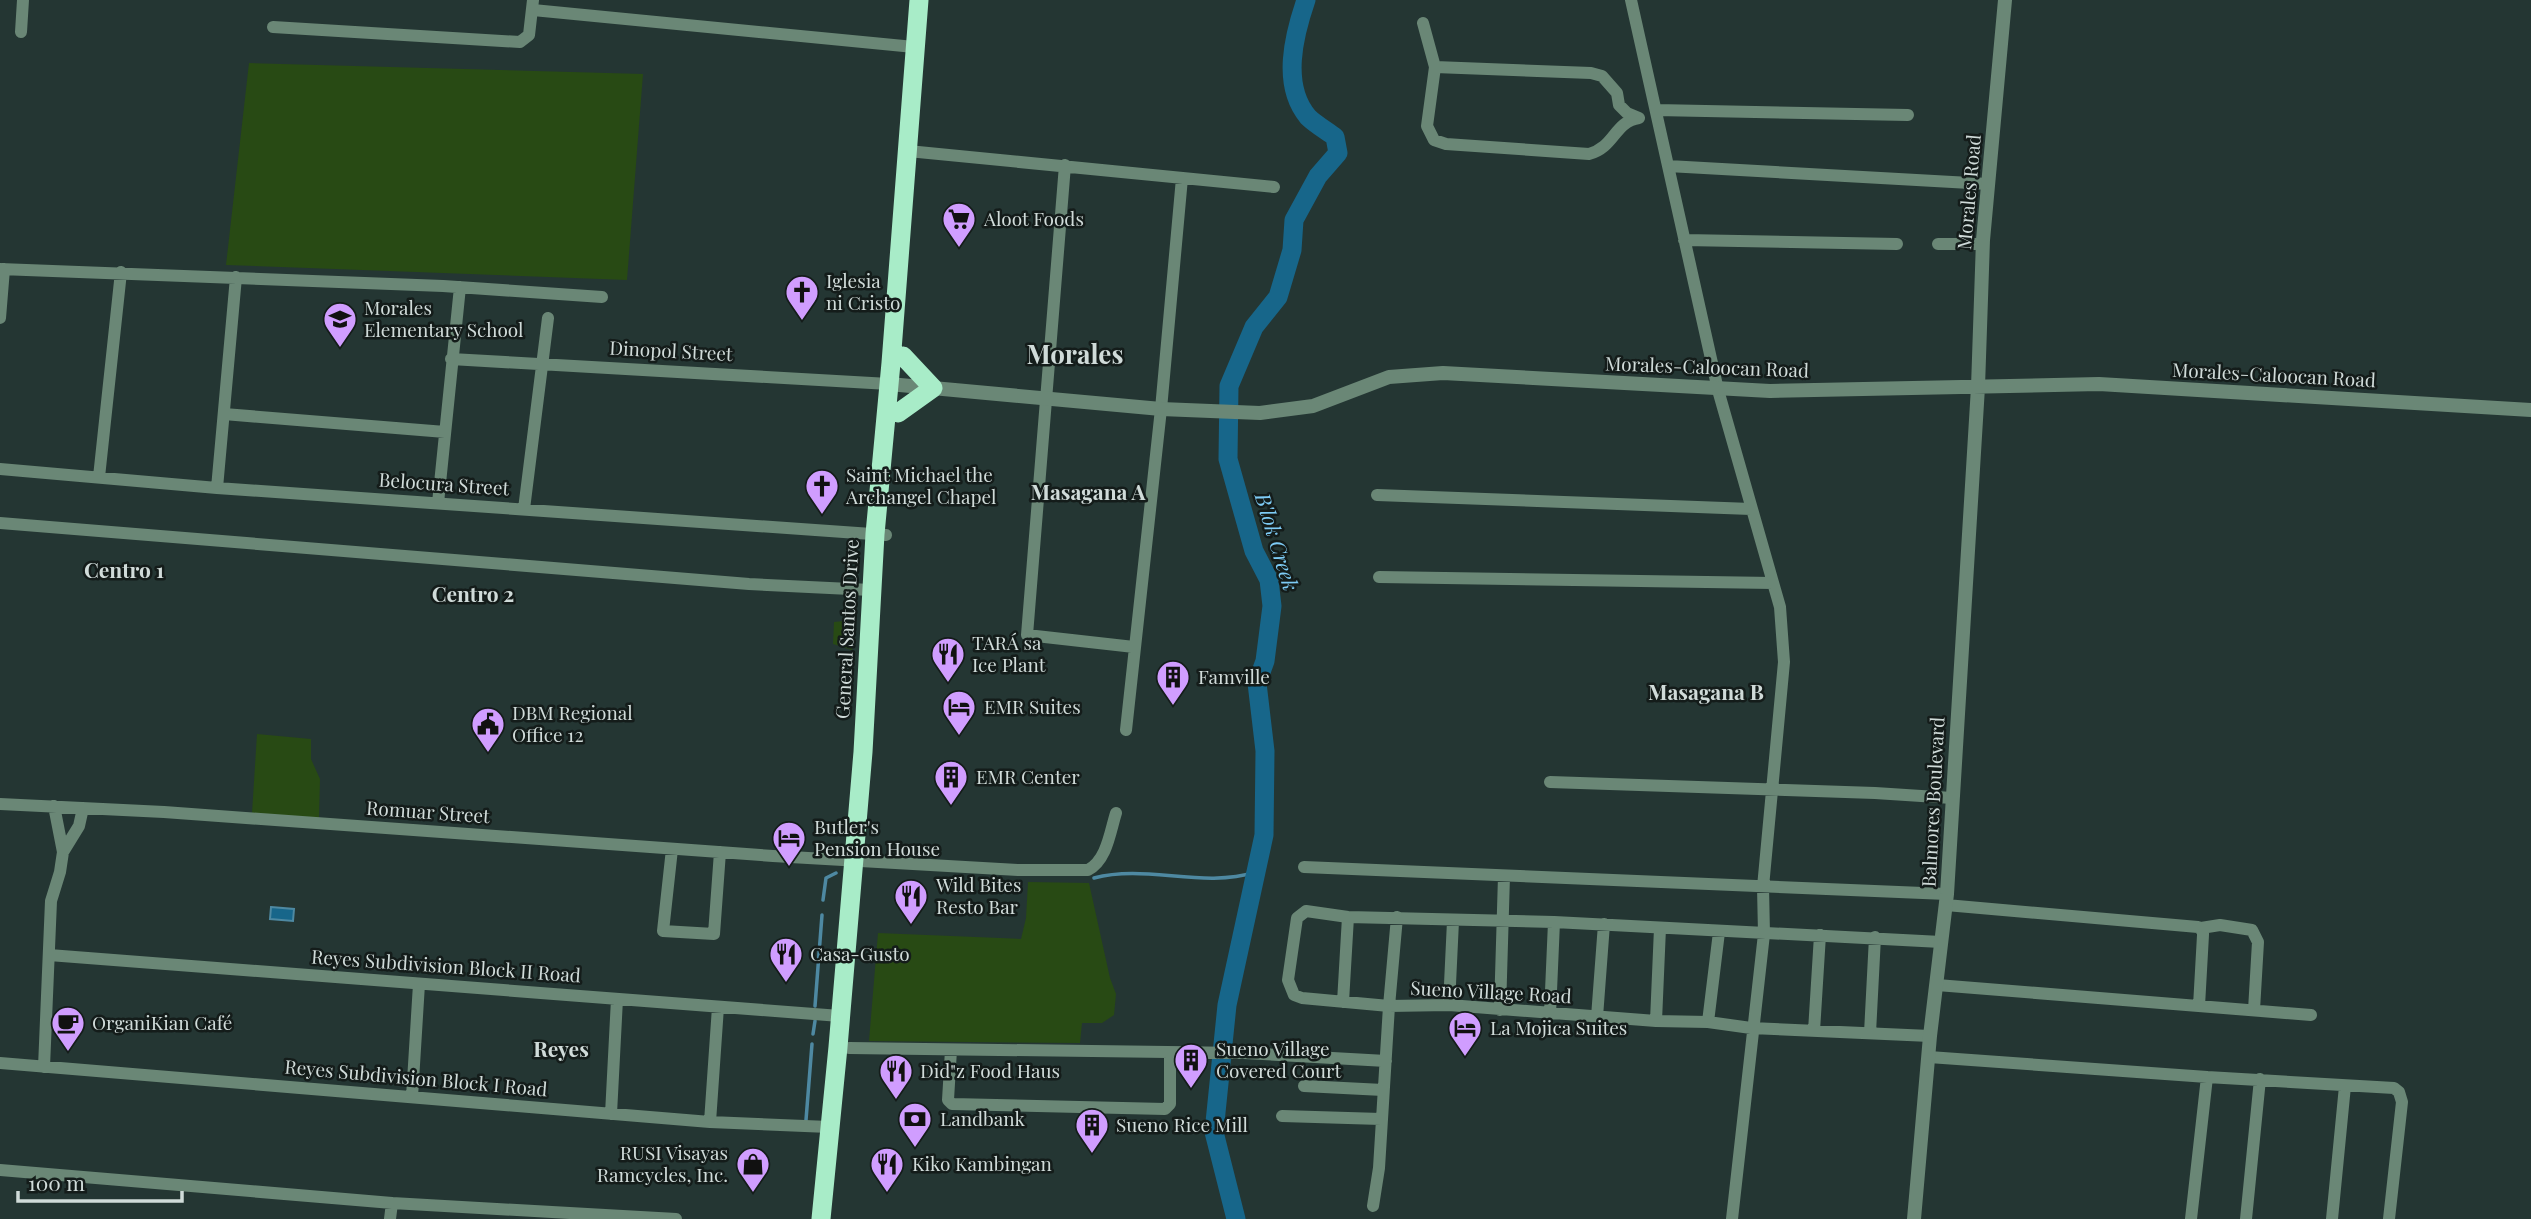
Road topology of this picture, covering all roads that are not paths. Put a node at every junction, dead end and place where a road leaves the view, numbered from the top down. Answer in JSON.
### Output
{"nodes":[{"id":1,"x":23,"y":0,"type":"edge"},
{"id":2,"x":919,"y":0,"type":"edge"},
{"id":3,"x":930,"y":0,"type":"edge"},
{"id":4,"x":1631,"y":0,"type":"edge"},
{"id":5,"x":2005,"y":0,"type":"edge"},
{"id":6,"x":533,"y":5,"type":"edge"},
{"id":7,"x":1423,"y":23,"type":"dead end"},
{"id":8,"x":273,"y":27,"type":"dead end"},
{"id":9,"x":21,"y":32,"type":"dead end"},
{"id":10,"x":914,"y":47,"type":"junction"},
{"id":11,"x":1435,"y":67,"type":"junction"},
{"id":12,"x":1657,"y":115,"type":"junction"},
{"id":13,"x":1908,"y":115,"type":"dead end"},
{"id":14,"x":1639,"y":118,"type":"junction"},
{"id":15,"x":913,"y":152,"type":"junction"},
{"id":16,"x":1065,"y":165,"type":"junction"},
{"id":17,"x":1668,"y":166,"type":"junction"},
{"id":18,"x":1182,"y":178,"type":"junction"},
{"id":19,"x":1988,"y":184,"type":"junction"},
{"id":20,"x":1274,"y":187,"type":"dead end"},
{"id":21,"x":1685,"y":240,"type":"junction"},
{"id":22,"x":1897,"y":244,"type":"dead end"},
{"id":23,"x":1938,"y":244,"type":"dead end"},
{"id":24,"x":1983,"y":244,"type":"junction"},
{"id":25,"x":2,"y":269,"type":"edge"},
{"id":26,"x":121,"y":272,"type":"junction"},
{"id":27,"x":236,"y":277,"type":"junction"},
{"id":28,"x":460,"y":288,"type":"junction"},
{"id":29,"x":602,"y":297,"type":"dead end"},
{"id":30,"x":0,"y":318,"type":"edge"},
{"id":31,"x":548,"y":318,"type":"dead end"},
{"id":32,"x":903,"y":356,"type":"junction"},
{"id":33,"x":451,"y":359,"type":"junction"},
{"id":34,"x":540,"y":366,"type":"junction"},
{"id":35,"x":895,"y":384,"type":"junction"},
{"id":36,"x":1978,"y":387,"type":"junction"},
{"id":37,"x":933,"y":388,"type":"junction"},
{"id":38,"x":1718,"y":390,"type":"junction"},
{"id":39,"x":1046,"y":400,"type":"junction"},
{"id":40,"x":1161,"y":409,"type":"junction"},
{"id":41,"x":2531,"y":410,"type":"edge"},
{"id":42,"x":898,"y":413,"type":"junction"},
{"id":43,"x":224,"y":414,"type":"junction"},
{"id":44,"x":445,"y":432,"type":"junction"},
{"id":45,"x":0,"y":469,"type":"edge"},
{"id":46,"x":99,"y":477,"type":"junction"},
{"id":47,"x":217,"y":488,"type":"junction"},
{"id":48,"x":1377,"y":495,"type":"dead end"},
{"id":49,"x":438,"y":503,"type":"junction"},
{"id":50,"x":523,"y":509,"type":"junction"},
{"id":51,"x":1751,"y":509,"type":"junction"},
{"id":52,"x":0,"y":523,"type":"edge"},
{"id":53,"x":881,"y":534,"type":"junction"},
{"id":54,"x":1379,"y":577,"type":"dead end"},
{"id":55,"x":1773,"y":583,"type":"junction"},
{"id":56,"x":871,"y":590,"type":"junction"},
{"id":57,"x":1134,"y":647,"type":"junction"},
{"id":58,"x":1126,"y":730,"type":"dead end"},
{"id":59,"x":1550,"y":782,"type":"dead end"},
{"id":60,"x":1772,"y":790,"type":"junction"},
{"id":61,"x":1952,"y":798,"type":"junction"},
{"id":62,"x":0,"y":804,"type":"edge"},
{"id":63,"x":54,"y":806,"type":"junction"},
{"id":64,"x":83,"y":808,"type":"junction"},
{"id":65,"x":1115,"y":813,"type":"dead end"},
{"id":66,"x":671,"y":849,"type":"junction"},
{"id":67,"x":63,"y":852,"type":"junction"},
{"id":68,"x":720,"y":852,"type":"junction"},
{"id":69,"x":859,"y":861,"type":"junction"},
{"id":70,"x":1304,"y":867,"type":"dead end"},
{"id":71,"x":1504,"y":876,"type":"junction"},
{"id":72,"x":1763,"y":887,"type":"junction"},
{"id":73,"x":1947,"y":900,"type":"junction"},
{"id":74,"x":1348,"y":917,"type":"junction"},
{"id":75,"x":1397,"y":917,"type":"junction"},
{"id":76,"x":1453,"y":921,"type":"junction"},
{"id":77,"x":1503,"y":921,"type":"junction"},
{"id":78,"x":1554,"y":922,"type":"junction"},
{"id":79,"x":1604,"y":924,"type":"junction"},
{"id":80,"x":1660,"y":928,"type":"junction"},
{"id":81,"x":2201,"y":928,"type":"junction"},
{"id":82,"x":1718,"y":932,"type":"junction"},
{"id":83,"x":1763,"y":934,"type":"junction"},
{"id":84,"x":1821,"y":936,"type":"junction"},
{"id":85,"x":1875,"y":937,"type":"junction"},
{"id":86,"x":1941,"y":942,"type":"junction"},
{"id":87,"x":49,"y":955,"type":"junction"},
{"id":88,"x":419,"y":984,"type":"junction"},
{"id":89,"x":1937,"y":985,"type":"junction"},
{"id":90,"x":617,"y":999,"type":"junction"},
{"id":91,"x":1343,"y":1002,"type":"junction"},
{"id":92,"x":1449,"y":1005,"type":"junction"},
{"id":93,"x":1389,"y":1006,"type":"junction"},
{"id":94,"x":2199,"y":1006,"type":"junction"},
{"id":95,"x":718,"y":1007,"type":"junction"},
{"id":96,"x":1500,"y":1010,"type":"junction"},
{"id":97,"x":2254,"y":1010,"type":"junction"},
{"id":98,"x":1550,"y":1014,"type":"junction"},
{"id":99,"x":2311,"y":1015,"type":"dead end"},
{"id":100,"x":840,"y":1016,"type":"junction"},
{"id":101,"x":1597,"y":1017,"type":"junction"},
{"id":102,"x":1656,"y":1021,"type":"junction"},
{"id":103,"x":1708,"y":1022,"type":"junction"},
{"id":104,"x":1751,"y":1028,"type":"junction"},
{"id":105,"x":1814,"y":1031,"type":"junction"},
{"id":106,"x":1870,"y":1033,"type":"junction"},
{"id":107,"x":1930,"y":1036,"type":"junction"},
{"id":108,"x":849,"y":1048,"type":"junction"},
{"id":109,"x":951,"y":1050,"type":"junction"},
{"id":110,"x":1170,"y":1053,"type":"junction"},
{"id":111,"x":1929,"y":1057,"type":"junction"},
{"id":112,"x":1386,"y":1061,"type":"junction"},
{"id":113,"x":0,"y":1063,"type":"edge"},
{"id":114,"x":44,"y":1067,"type":"junction"},
{"id":115,"x":2207,"y":1077,"type":"junction"},
{"id":116,"x":2260,"y":1079,"type":"junction"},
{"id":117,"x":1304,"y":1086,"type":"dead end"},
{"id":118,"x":2345,"y":1086,"type":"junction"},
{"id":119,"x":1383,"y":1090,"type":"junction"},
{"id":120,"x":412,"y":1097,"type":"junction"},
{"id":121,"x":611,"y":1114,"type":"junction"},
{"id":122,"x":1282,"y":1116,"type":"dead end"},
{"id":123,"x":1381,"y":1119,"type":"junction"},
{"id":124,"x":710,"y":1122,"type":"junction"},
{"id":125,"x":829,"y":1127,"type":"junction"},
{"id":126,"x":0,"y":1170,"type":"edge"},
{"id":127,"x":392,"y":1203,"type":"junction"},
{"id":128,"x":1373,"y":1206,"type":"dead end"},
{"id":129,"x":390,"y":1219,"type":"edge"},
{"id":130,"x":676,"y":1219,"type":"edge"},
{"id":131,"x":821,"y":1219,"type":"edge"},
{"id":132,"x":832,"y":1219,"type":"edge"},
{"id":133,"x":1732,"y":1219,"type":"edge"},
{"id":134,"x":1914,"y":1219,"type":"edge"},
{"id":135,"x":2191,"y":1219,"type":"edge"},
{"id":136,"x":2246,"y":1219,"type":"edge"},
{"id":137,"x":2332,"y":1219,"type":"edge"},
{"id":138,"x":2389,"y":1219,"type":"edge"}],
"edges":[{"from":1,"to":9,"type":"street"},
{"from":2,"to":10,"type":"highway","name":"General Santos Drive"},
{"from":3,"to":15,"type":"highway","name":"General Santos Drive"},
{"from":4,"to":12,"type":"street"},
{"from":5,"to":19,"type":"street","name":"Morales Road"},
{"from":6,"to":8,"type":"street"},
{"from":6,"to":10,"type":"street"},
{"from":7,"to":11,"type":"street"},
{"from":10,"to":15,"type":"highway","name":"General Santos Drive"},
{"from":11,"to":14,"type":"street"},
{"from":11,"to":14,"type":"street"},
{"from":12,"to":13,"type":"street"},
{"from":12,"to":14,"type":"street"},
{"from":12,"to":17,"type":"street"},
{"from":15,"to":16,"type":"street"},
{"from":15,"to":32,"type":"highway","name":"General Santos Drive"},
{"from":15,"to":35,"type":"highway","name":"General Santos Drive"},
{"from":16,"to":18,"type":"street"},
{"from":16,"to":39,"type":"street"},
{"from":17,"to":19,"type":"street"},
{"from":17,"to":21,"type":"street"},
{"from":18,"to":20,"type":"street"},
{"from":18,"to":40,"type":"street"},
{"from":19,"to":24,"type":"street","name":"Morales Road"},
{"from":21,"to":22,"type":"street"},
{"from":21,"to":38,"type":"street"},
{"from":23,"to":24,"type":"street"},
{"from":24,"to":36,"type":"street","name":"Morales Road"},
{"from":25,"to":26,"type":"street"},
{"from":25,"to":30,"type":"street"},
{"from":26,"to":27,"type":"street"},
{"from":26,"to":46,"type":"street"},
{"from":27,"to":28,"type":"street"},
{"from":27,"to":43,"type":"street"},
{"from":28,"to":29,"type":"street"},
{"from":28,"to":33,"type":"street"},
{"from":31,"to":34,"type":"street"},
{"from":32,"to":35,"type":"highway","name":"General Santos Drive"},
{"from":32,"to":37,"type":"highway"},
{"from":33,"to":34,"type":"street","name":"Dinopol Street"},
{"from":33,"to":44,"type":"street"},
{"from":34,"to":35,"type":"street","name":"Dinopol Street"},
{"from":34,"to":50,"type":"street"},
{"from":35,"to":37,"type":"street","name":"Morales-Caloocan Road"},
{"from":35,"to":42,"type":"highway","name":"General Santos Drive"},
{"from":35,"to":53,"type":"highway","name":"General Santos Drive"},
{"from":36,"to":38,"type":"street","name":"Morales-Caloocan Road"},
{"from":36,"to":41,"type":"street","name":"Morales-Caloocan Road"},
{"from":36,"to":61,"type":"street","name":"Balmores Boulevard"},
{"from":37,"to":39,"type":"street","name":"Morales-Caloocan Road"},
{"from":37,"to":42,"type":"highway"},
{"from":38,"to":40,"type":"street","name":"Morales-Caloocan Road"},
{"from":38,"to":51,"type":"street"},
{"from":39,"to":40,"type":"street","name":"Morales-Caloocan Road"},
{"from":39,"to":57,"type":"street"},
{"from":40,"to":57,"type":"street"},
{"from":42,"to":53,"type":"highway","name":"General Santos Drive"},
{"from":43,"to":44,"type":"street"},
{"from":43,"to":47,"type":"street"},
{"from":44,"to":49,"type":"street"},
{"from":45,"to":46,"type":"street","name":"Belocura Street"},
{"from":46,"to":47,"type":"street","name":"Belocura Street"},
{"from":47,"to":49,"type":"street","name":"Belocura Street"},
{"from":48,"to":51,"type":"street"},
{"from":49,"to":50,"type":"street","name":"Belocura Street"},
{"from":50,"to":53,"type":"street","name":"Belocura Street"},
{"from":51,"to":55,"type":"street"},
{"from":52,"to":56,"type":"street"},
{"from":53,"to":56,"type":"highway","name":"General Santos Drive"},
{"from":53,"to":69,"type":"highway","name":"General Santos Drive"},
{"from":54,"to":55,"type":"street"},
{"from":55,"to":60,"type":"street"},
{"from":56,"to":69,"type":"highway","name":"General Santos Drive"},
{"from":57,"to":58,"type":"street"},
{"from":59,"to":60,"type":"street"},
{"from":60,"to":61,"type":"street"},
{"from":60,"to":72,"type":"street"},
{"from":61,"to":73,"type":"street","name":"Balmores Boulevard"},
{"from":62,"to":63,"type":"street","name":"Romuar Street"},
{"from":63,"to":64,"type":"street","name":"Romuar Street"},
{"from":63,"to":67,"type":"street"},
{"from":64,"to":66,"type":"street","name":"Romuar Street"},
{"from":64,"to":67,"type":"street"},
{"from":65,"to":69,"type":"street","name":"Romuar Street"},
{"from":66,"to":68,"type":"street","name":"Romuar Street"},
{"from":66,"to":68,"type":"street"},
{"from":67,"to":87,"type":"street"},
{"from":68,"to":69,"type":"street","name":"Romuar Street"},
{"from":69,"to":100,"type":"highway","name":"General Santos Drive"},
{"from":69,"to":108,"type":"highway","name":"General Santos Drive"},
{"from":70,"to":71,"type":"street"},
{"from":71,"to":72,"type":"street"},
{"from":71,"to":77,"type":"street"},
{"from":72,"to":73,"type":"street"},
{"from":72,"to":83,"type":"street"},
{"from":73,"to":81,"type":"street"},
{"from":73,"to":86,"type":"street","name":"Balmores Boulevard"},
{"from":74,"to":75,"type":"street"},
{"from":74,"to":91,"type":"street"},
{"from":74,"to":91,"type":"street"},
{"from":75,"to":76,"type":"street"},
{"from":75,"to":93,"type":"street"},
{"from":76,"to":77,"type":"street"},
{"from":76,"to":92,"type":"street"},
{"from":77,"to":78,"type":"street"},
{"from":77,"to":96,"type":"street"},
{"from":78,"to":79,"type":"street"},
{"from":78,"to":98,"type":"street"},
{"from":79,"to":80,"type":"street"},
{"from":79,"to":101,"type":"street"},
{"from":80,"to":82,"type":"street"},
{"from":80,"to":102,"type":"street"},
{"from":81,"to":94,"type":"street"},
{"from":81,"to":97,"type":"street"},
{"from":82,"to":83,"type":"street"},
{"from":82,"to":103,"type":"street"},
{"from":83,"to":84,"type":"street"},
{"from":83,"to":104,"type":"street"},
{"from":84,"to":85,"type":"street"},
{"from":84,"to":105,"type":"street"},
{"from":85,"to":86,"type":"street"},
{"from":85,"to":106,"type":"street"},
{"from":86,"to":89,"type":"street","name":"Balmores Boulevard"},
{"from":87,"to":88,"type":"street","name":"Reyes Subdivision Block II Road"},
{"from":87,"to":114,"type":"street"},
{"from":88,"to":90,"type":"street","name":"Reyes Subdivision Block II Road"},
{"from":88,"to":120,"type":"street"},
{"from":89,"to":94,"type":"street"},
{"from":89,"to":107,"type":"street","name":"Balmores Boulevard"},
{"from":90,"to":95,"type":"street","name":"Reyes Subdivision Block II Road"},
{"from":90,"to":121,"type":"street"},
{"from":91,"to":93,"type":"street"},
{"from":92,"to":93,"type":"street","name":"Sueno Village Road"},
{"from":92,"to":96,"type":"street","name":"Sueno Village Road"},
{"from":93,"to":112,"type":"street","name":"Sueno Village Road"},
{"from":94,"to":97,"type":"street"},
{"from":95,"to":100,"type":"street","name":"Reyes Subdivision Block II Road"},
{"from":95,"to":124,"type":"street"},
{"from":96,"to":98,"type":"street","name":"Sueno Village Road"},
{"from":97,"to":99,"type":"street"},
{"from":98,"to":101,"type":"street","name":"Sueno Village Road"},
{"from":100,"to":125,"type":"highway","name":"General Santos Drive"},
{"from":101,"to":102,"type":"street","name":"Sueno Village Road"},
{"from":102,"to":103,"type":"street","name":"Sueno Village Road"},
{"from":103,"to":104,"type":"street","name":"Sueno Village Road"},
{"from":104,"to":105,"type":"street","name":"Sueno Village Road"},
{"from":104,"to":133,"type":"street"},
{"from":105,"to":106,"type":"street","name":"Sueno Village Road"},
{"from":106,"to":107,"type":"street","name":"Sueno Village Road"},
{"from":107,"to":111,"type":"street","name":"Balmores Boulevard"},
{"from":108,"to":109,"type":"street"},
{"from":108,"to":132,"type":"highway","name":"General Santos Drive"},
{"from":109,"to":110,"type":"street"},
{"from":109,"to":110,"type":"street"},
{"from":110,"to":112,"type":"street"},
{"from":111,"to":115,"type":"street"},
{"from":111,"to":134,"type":"street","name":"Balmores Boulevard"},
{"from":112,"to":119,"type":"street","name":"Sueno Village Road"},
{"from":113,"to":114,"type":"street","name":"Reyes Subdivision Block I Road"},
{"from":114,"to":120,"type":"street","name":"Reyes Subdivision Block I Road"},
{"from":115,"to":116,"type":"street"},
{"from":115,"to":135,"type":"street"},
{"from":116,"to":118,"type":"street"},
{"from":116,"to":136,"type":"street"},
{"from":117,"to":119,"type":"street"},
{"from":118,"to":137,"type":"street"},
{"from":118,"to":138,"type":"street"},
{"from":119,"to":123,"type":"street","name":"Sueno Village Road"},
{"from":120,"to":121,"type":"street","name":"Reyes Subdivision Block I Road"},
{"from":121,"to":124,"type":"street","name":"Reyes Subdivision Block I Road"},
{"from":122,"to":123,"type":"street"},
{"from":123,"to":128,"type":"street","name":"Sueno Village Road"},
{"from":124,"to":125,"type":"street","name":"Reyes Subdivision Block I Road"},
{"from":125,"to":131,"type":"highway","name":"General Santos Drive"},
{"from":126,"to":127,"type":"street"},
{"from":127,"to":129,"type":"street"},
{"from":127,"to":130,"type":"street"}]}
